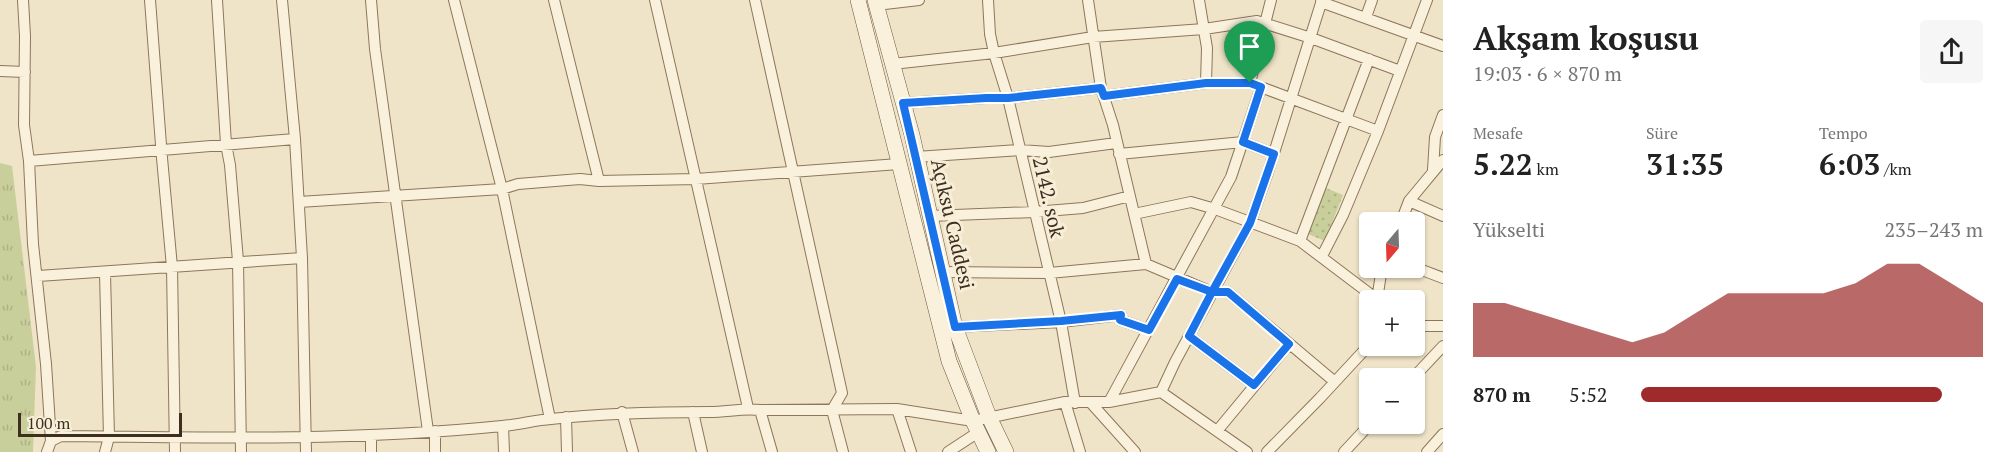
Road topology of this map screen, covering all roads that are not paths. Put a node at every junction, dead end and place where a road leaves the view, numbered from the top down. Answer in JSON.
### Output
{"nodes":[{"id":1,"x":23,"y":0,"type":"edge"},
{"id":2,"x":150,"y":0,"type":"edge"},
{"id":3,"x":217,"y":0,"type":"edge"},
{"id":4,"x":282,"y":0,"type":"edge"},
{"id":5,"x":370,"y":0,"type":"edge"},
{"id":6,"x":454,"y":0,"type":"edge"},
{"id":7,"x":554,"y":0,"type":"edge"},
{"id":8,"x":655,"y":0,"type":"edge"},
{"id":9,"x":756,"y":0,"type":"edge"},
{"id":10,"x":858,"y":0,"type":"edge"},
{"id":11,"x":919,"y":0,"type":"edge"},
{"id":12,"x":988,"y":0,"type":"edge"},
{"id":13,"x":1088,"y":0,"type":"edge"},
{"id":14,"x":1199,"y":0,"type":"edge"},
{"id":15,"x":1271,"y":0,"type":"edge"},
{"id":16,"x":1372,"y":0,"type":"edge"},
{"id":17,"x":1427,"y":0,"type":"edge"},
{"id":18,"x":1321,"y":1,"type":"edge"},
{"id":19,"x":875,"y":2,"type":"edge"},
{"id":20,"x":1366,"y":17,"type":"junction"},
{"id":21,"x":1266,"y":23,"type":"junction"},
{"id":22,"x":1204,"y":29,"type":"junction"},
{"id":23,"x":1414,"y":35,"type":"junction"},
{"id":24,"x":1093,"y":37,"type":"junction"},
{"id":25,"x":1311,"y":38,"type":"junction"},
{"id":26,"x":1443,"y":46,"type":"edge"},
{"id":27,"x":994,"y":53,"type":"junction"},
{"id":28,"x":1369,"y":59,"type":"junction"},
{"id":29,"x":892,"y":64,"type":"junction"},
{"id":30,"x":0,"y":71,"type":"edge"},
{"id":31,"x":1401,"y":71,"type":"junction"},
{"id":32,"x":25,"y":72,"type":"junction"},
{"id":33,"x":1206,"y":83,"type":"junction"},
{"id":34,"x":1255,"y":85,"type":"junction"},
{"id":35,"x":1103,"y":92,"type":"junction"},
{"id":36,"x":1008,"y":98,"type":"junction"},
{"id":37,"x":1292,"y":98,"type":"junction"},
{"id":38,"x":903,"y":103,"type":"junction"},
{"id":39,"x":1443,"y":115,"type":"edge"},
{"id":40,"x":1346,"y":118,"type":"junction"},
{"id":41,"x":1378,"y":131,"type":"junction"},
{"id":42,"x":295,"y":139,"type":"junction"},
{"id":43,"x":1243,"y":142,"type":"junction"},
{"id":44,"x":226,"y":144,"type":"junction"},
{"id":45,"x":1118,"y":148,"type":"junction"},
{"id":46,"x":1020,"y":150,"type":"junction"},
{"id":47,"x":161,"y":151,"type":"junction"},
{"id":48,"x":1274,"y":154,"type":"junction"},
{"id":49,"x":916,"y":157,"type":"junction"},
{"id":50,"x":1443,"y":160,"type":"edge"},
{"id":51,"x":29,"y":161,"type":"junction"},
{"id":52,"x":899,"y":165,"type":"junction"},
{"id":53,"x":1433,"y":170,"type":"junction"},
{"id":54,"x":792,"y":171,"type":"junction"},
{"id":55,"x":696,"y":179,"type":"junction"},
{"id":56,"x":599,"y":181,"type":"junction"},
{"id":57,"x":501,"y":189,"type":"junction"},
{"id":58,"x":396,"y":195,"type":"junction"},
{"id":59,"x":1130,"y":196,"type":"junction"},
{"id":60,"x":1409,"y":201,"type":"junction"},
{"id":61,"x":299,"y":202,"type":"junction"},
{"id":62,"x":1215,"y":209,"type":"junction"},
{"id":63,"x":1034,"y":212,"type":"junction"},
{"id":64,"x":1405,"y":212,"type":"edge"},
{"id":65,"x":1134,"y":214,"type":"junction"},
{"id":66,"x":929,"y":216,"type":"junction"},
{"id":67,"x":1443,"y":216,"type":"edge"},
{"id":68,"x":1250,"y":223,"type":"junction"},
{"id":69,"x":1300,"y":241,"type":"junction"},
{"id":70,"x":1322,"y":256,"type":"junction"},
{"id":71,"x":302,"y":258,"type":"junction"},
{"id":72,"x":238,"y":261,"type":"junction"},
{"id":73,"x":1146,"y":264,"type":"junction"},
{"id":74,"x":172,"y":267,"type":"junction"},
{"id":75,"x":1425,"y":271,"type":"edge"},
{"id":76,"x":942,"y":272,"type":"junction"},
{"id":77,"x":105,"y":273,"type":"junction"},
{"id":78,"x":1049,"y":273,"type":"junction"},
{"id":79,"x":38,"y":276,"type":"junction"},
{"id":80,"x":1380,"y":278,"type":"edge"},
{"id":81,"x":1443,"y":278,"type":"edge"},
{"id":82,"x":1177,"y":279,"type":"junction"},
{"id":83,"x":1212,"y":292,"type":"junction"},
{"id":84,"x":1061,"y":321,"type":"junction"},
{"id":85,"x":1425,"y":326,"type":"edge"},
{"id":86,"x":1443,"y":326,"type":"edge"},
{"id":87,"x":955,"y":327,"type":"junction"},
{"id":88,"x":1149,"y":330,"type":"junction"},
{"id":89,"x":1189,"y":336,"type":"junction"},
{"id":90,"x":1289,"y":344,"type":"junction"},
{"id":91,"x":1443,"y":346,"type":"edge"},
{"id":92,"x":1359,"y":356,"type":"edge"},
{"id":93,"x":1422,"y":368,"type":"edge"},
{"id":94,"x":1335,"y":382,"type":"junction"},
{"id":95,"x":1254,"y":385,"type":"junction"},
{"id":96,"x":1161,"y":392,"type":"junction"},
{"id":97,"x":1070,"y":402,"type":"junction"},
{"id":98,"x":1109,"y":402,"type":"junction"},
{"id":99,"x":1091,"y":403,"type":"junction"},
{"id":100,"x":748,"y":408,"type":"junction"},
{"id":101,"x":897,"y":409,"type":"junction"},
{"id":102,"x":760,"y":410,"type":"junction"},
{"id":103,"x":832,"y":410,"type":"junction"},
{"id":104,"x":622,"y":412,"type":"junction"},
{"id":105,"x":693,"y":412,"type":"junction"},
{"id":106,"x":566,"y":417,"type":"junction"},
{"id":107,"x":550,"y":419,"type":"junction"},
{"id":108,"x":980,"y":423,"type":"junction"},
{"id":109,"x":503,"y":426,"type":"junction"},
{"id":110,"x":432,"y":431,"type":"junction"},
{"id":111,"x":1217,"y":431,"type":"junction"},
{"id":112,"x":1361,"y":434,"type":"edge"},
{"id":113,"x":1443,"y":434,"type":"edge"},
{"id":114,"x":241,"y":436,"type":"junction"},
{"id":115,"x":371,"y":436,"type":"junction"},
{"id":116,"x":109,"y":437,"type":"junction"},
{"id":117,"x":175,"y":438,"type":"junction"},
{"id":118,"x":306,"y":438,"type":"junction"},
{"id":119,"x":49,"y":446,"type":"edge"},
{"id":120,"x":105,"y":452,"type":"edge"},
{"id":121,"x":172,"y":452,"type":"edge"},
{"id":122,"x":241,"y":452,"type":"edge"},
{"id":123,"x":306,"y":452,"type":"edge"},
{"id":124,"x":371,"y":452,"type":"edge"},
{"id":125,"x":435,"y":452,"type":"edge"},
{"id":126,"x":504,"y":452,"type":"edge"},
{"id":127,"x":567,"y":452,"type":"edge"},
{"id":128,"x":633,"y":452,"type":"edge"},
{"id":129,"x":702,"y":452,"type":"edge"},
{"id":130,"x":772,"y":452,"type":"edge"},
{"id":131,"x":843,"y":452,"type":"edge"},
{"id":132,"x":911,"y":452,"type":"edge"},
{"id":133,"x":948,"y":452,"type":"edge"},
{"id":134,"x":988,"y":452,"type":"edge"},
{"id":135,"x":1006,"y":452,"type":"edge"},
{"id":136,"x":1080,"y":452,"type":"edge"},
{"id":137,"x":1135,"y":452,"type":"edge"},
{"id":138,"x":1247,"y":452,"type":"edge"},
{"id":139,"x":1267,"y":452,"type":"edge"},
{"id":140,"x":1344,"y":452,"type":"edge"},
{"id":141,"x":1427,"y":452,"type":"edge"}],
"edges":[{"from":1,"to":32,"type":"street"},
{"from":2,"to":47,"type":"street"},
{"from":3,"to":44,"type":"street"},
{"from":4,"to":42,"type":"street"},
{"from":5,"to":58,"type":"street"},
{"from":6,"to":57,"type":"street"},
{"from":7,"to":56,"type":"street"},
{"from":8,"to":55,"type":"street"},
{"from":9,"to":54,"type":"street"},
{"from":10,"to":52,"type":"main road","name":"Açıksu Caddesi"},
{"from":11,"to":19,"type":"street"},
{"from":12,"to":27,"type":"street","name":"2142. sok"},
{"from":13,"to":24,"type":"street"},
{"from":14,"to":22,"type":"street"},
{"from":15,"to":21,"type":"street"},
{"from":16,"to":20,"type":"street"},
{"from":17,"to":23,"type":"street"},
{"from":18,"to":20,"type":"street"},
{"from":18,"to":25,"type":"street"},
{"from":19,"to":29,"type":"main road","name":"Açıksu Caddesi"},
{"from":20,"to":23,"type":"street"},
{"from":21,"to":22,"type":"street"},
{"from":21,"to":25,"type":"street"},
{"from":21,"to":34,"type":"street"},
{"from":22,"to":24,"type":"street"},
{"from":22,"to":33,"type":"street"},
{"from":23,"to":26,"type":"street"},
{"from":23,"to":31,"type":"street"},
{"from":24,"to":27,"type":"street"},
{"from":24,"to":35,"type":"street"},
{"from":25,"to":28,"type":"street"},
{"from":25,"to":37,"type":"street"},
{"from":27,"to":29,"type":"street"},
{"from":27,"to":36,"type":"street","name":"2142. sok"},
{"from":28,"to":31,"type":"street"},
{"from":28,"to":40,"type":"street"},
{"from":29,"to":38,"type":"main road","name":"Açıksu Caddesi"},
{"from":30,"to":32,"type":"street"},
{"from":31,"to":41,"type":"street"},
{"from":32,"to":51,"type":"street"},
{"from":33,"to":34,"type":"street"},
{"from":33,"to":35,"type":"street"},
{"from":34,"to":37,"type":"street"},
{"from":34,"to":43,"type":"street"},
{"from":35,"to":36,"type":"street"},
{"from":35,"to":45,"type":"street"},
{"from":36,"to":38,"type":"street"},
{"from":36,"to":46,"type":"street","name":"2142. sok"},
{"from":37,"to":40,"type":"street"},
{"from":37,"to":48,"type":"street"},
{"from":38,"to":49,"type":"main road","name":"Açıksu Caddesi"},
{"from":39,"to":53,"type":"street"},
{"from":40,"to":41,"type":"street"},
{"from":40,"to":69,"type":"street"},
{"from":41,"to":70,"type":"street"},
{"from":42,"to":44,"type":"street"},
{"from":42,"to":61,"type":"street"},
{"from":43,"to":45,"type":"street"},
{"from":43,"to":48,"type":"street"},
{"from":43,"to":62,"type":"street"},
{"from":44,"to":47,"type":"street"},
{"from":44,"to":72,"type":"street"},
{"from":45,"to":46,"type":"street"},
{"from":45,"to":59,"type":"street"},
{"from":46,"to":49,"type":"street"},
{"from":46,"to":63,"type":"street","name":"2142. sok"},
{"from":47,"to":51,"type":"street"},
{"from":47,"to":74,"type":"street"},
{"from":48,"to":68,"type":"street"},
{"from":49,"to":66,"type":"main road","name":"Açıksu Caddesi"},
{"from":50,"to":53,"type":"street"},
{"from":51,"to":79,"type":"street"},
{"from":52,"to":54,"type":"street"},
{"from":52,"to":108,"type":"main road","name":"Açıksu Caddesi"},
{"from":53,"to":60,"type":"street"},
{"from":54,"to":55,"type":"street"},
{"from":54,"to":103,"type":"street"},
{"from":55,"to":56,"type":"street"},
{"from":55,"to":100,"type":"street"},
{"from":56,"to":57,"type":"street"},
{"from":57,"to":58,"type":"street"},
{"from":57,"to":107,"type":"street"},
{"from":58,"to":61,"type":"street"},
{"from":58,"to":110,"type":"street"},
{"from":59,"to":63,"type":"street"},
{"from":59,"to":65,"type":"street"},
{"from":60,"to":64,"type":"street"},
{"from":60,"to":67,"type":"street"},
{"from":61,"to":71,"type":"street"},
{"from":62,"to":65,"type":"street"},
{"from":62,"to":68,"type":"street"},
{"from":62,"to":82,"type":"street"},
{"from":63,"to":66,"type":"street"},
{"from":63,"to":78,"type":"street","name":"2142. sok"},
{"from":65,"to":73,"type":"street"},
{"from":66,"to":76,"type":"main road","name":"Açıksu Caddesi"},
{"from":68,"to":69,"type":"street"},
{"from":68,"to":83,"type":"street"},
{"from":69,"to":70,"type":"street"},
{"from":70,"to":80,"type":"street"},
{"from":71,"to":72,"type":"street"},
{"from":71,"to":118,"type":"street"},
{"from":72,"to":74,"type":"street"},
{"from":72,"to":114,"type":"street"},
{"from":73,"to":78,"type":"street"},
{"from":73,"to":82,"type":"street"},
{"from":74,"to":77,"type":"street"},
{"from":74,"to":117,"type":"street"},
{"from":75,"to":81,"type":"street"},
{"from":76,"to":78,"type":"street"},
{"from":76,"to":87,"type":"main road","name":"Açıksu Caddesi"},
{"from":77,"to":79,"type":"street"},
{"from":77,"to":116,"type":"street"},
{"from":78,"to":84,"type":"street","name":"2142. sok"},
{"from":79,"to":119,"type":"street"},
{"from":82,"to":83,"type":"street"},
{"from":82,"to":88,"type":"street"},
{"from":83,"to":89,"type":"street"},
{"from":83,"to":90,"type":"street"},
{"from":84,"to":87,"type":"street"},
{"from":84,"to":88,"type":"street"},
{"from":84,"to":97,"type":"street","name":"2142. sok"},
{"from":85,"to":86,"type":"street"},
{"from":87,"to":108,"type":"main road","name":"Açıksu Caddesi"},
{"from":88,"to":98,"type":"street"},
{"from":89,"to":95,"type":"street"},
{"from":89,"to":96,"type":"street"},
{"from":90,"to":94,"type":"street"},
{"from":90,"to":95,"type":"street"},
{"from":91,"to":93,"type":"street"},
{"from":92,"to":94,"type":"street"},
{"from":94,"to":139,"type":"street"},
{"from":95,"to":111,"type":"street"},
{"from":96,"to":98,"type":"street"},
{"from":96,"to":111,"type":"street"},
{"from":97,"to":99,"type":"street"},
{"from":97,"to":108,"type":"street"},
{"from":97,"to":136,"type":"street","name":"2142. sok"},
{"from":98,"to":99,"type":"street"},
{"from":99,"to":137,"type":"street"},
{"from":100,"to":102,"type":"street"},
{"from":100,"to":105,"type":"street"},
{"from":101,"to":103,"type":"street"},
{"from":101,"to":108,"type":"street"},
{"from":101,"to":132,"type":"street"},
{"from":102,"to":103,"type":"street"},
{"from":102,"to":130,"type":"street"},
{"from":103,"to":131,"type":"street"},
{"from":104,"to":105,"type":"street"},
{"from":104,"to":106,"type":"street"},
{"from":104,"to":128,"type":"street"},
{"from":105,"to":129,"type":"street"},
{"from":106,"to":107,"type":"street"},
{"from":106,"to":127,"type":"street"},
{"from":107,"to":109,"type":"street"},
{"from":108,"to":133,"type":"street"},
{"from":108,"to":134,"type":"main road","name":"Açıksu Caddesi"},
{"from":108,"to":135,"type":"main road","name":"Açıksu Caddesi"},
{"from":109,"to":110,"type":"street"},
{"from":109,"to":126,"type":"street"},
{"from":110,"to":115,"type":"street"},
{"from":110,"to":125,"type":"street"},
{"from":111,"to":138,"type":"street"},
{"from":112,"to":140,"type":"street"},
{"from":113,"to":141,"type":"street"},
{"from":114,"to":117,"type":"street"},
{"from":114,"to":118,"type":"street"},
{"from":114,"to":122,"type":"street"},
{"from":115,"to":118,"type":"street"},
{"from":115,"to":124,"type":"street"},
{"from":116,"to":117,"type":"street"},
{"from":116,"to":119,"type":"street"},
{"from":116,"to":120,"type":"street"},
{"from":117,"to":121,"type":"street"},
{"from":118,"to":123,"type":"street"}]}
